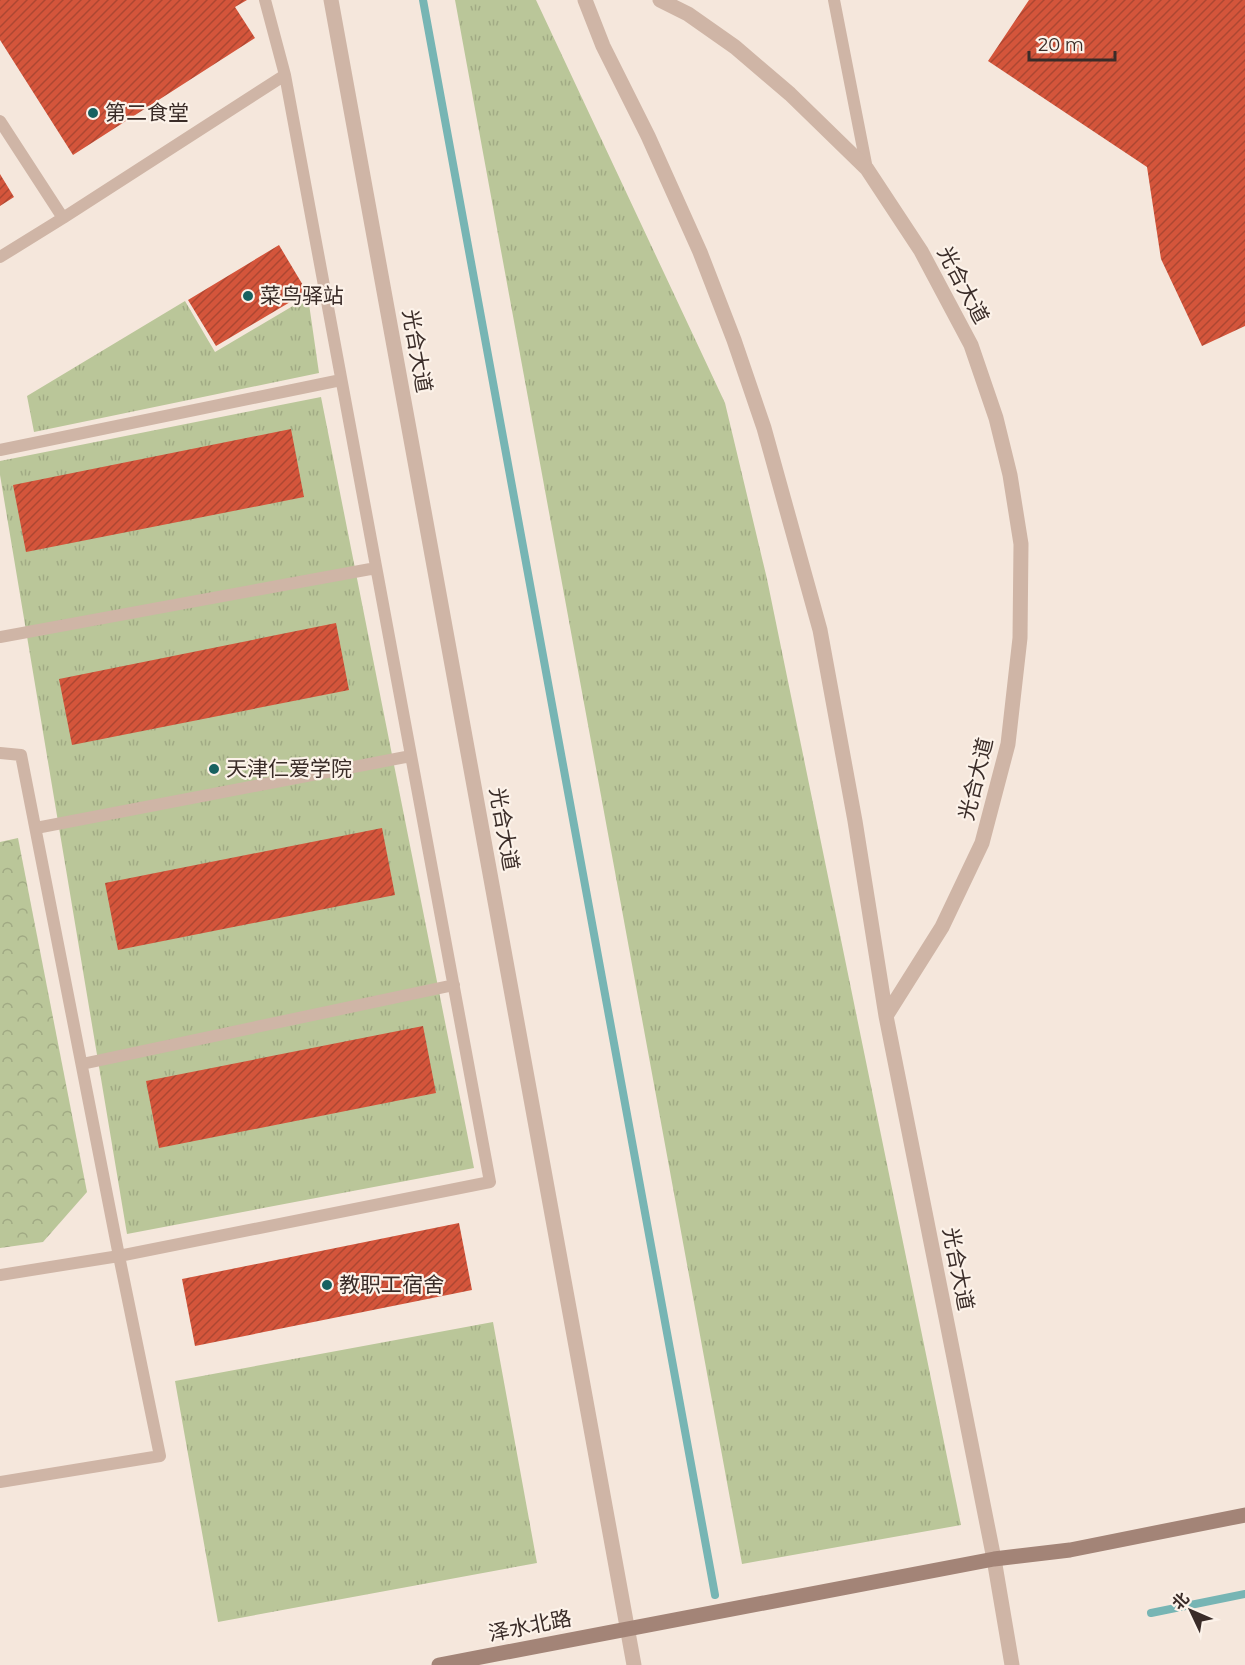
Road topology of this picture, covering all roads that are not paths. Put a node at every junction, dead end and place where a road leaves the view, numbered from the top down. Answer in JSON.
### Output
{"nodes":[{"id":1,"x":265,"y":0,"type":"edge"},
{"id":2,"x":331,"y":0,"type":"edge"},
{"id":3,"x":585,"y":0,"type":"edge"},
{"id":4,"x":660,"y":0,"type":"edge"},
{"id":5,"x":834,"y":0,"type":"edge"},
{"id":6,"x":285,"y":75,"type":"junction"},
{"id":7,"x":0,"y":121,"type":"edge"},
{"id":8,"x":867,"y":169,"type":"junction"},
{"id":9,"x":63,"y":218,"type":"junction"},
{"id":10,"x":0,"y":258,"type":"edge"},
{"id":11,"x":341,"y":380,"type":"junction"},
{"id":12,"x":0,"y":450,"type":"edge"},
{"id":13,"x":376,"y":568,"type":"junction"},
{"id":14,"x":0,"y":637,"type":"edge"},
{"id":15,"x":0,"y":753,"type":"edge"},
{"id":16,"x":411,"y":756,"type":"junction"},
{"id":17,"x":36,"y":828,"type":"junction"},
{"id":18,"x":454,"y":986,"type":"junction"},
{"id":19,"x":886,"y":1016,"type":"junction"},
{"id":20,"x":82,"y":1064,"type":"junction"},
{"id":21,"x":118,"y":1256,"type":"junction"},
{"id":22,"x":0,"y":1275,"type":"edge"},
{"id":23,"x":0,"y":1482,"type":"edge"},
{"id":24,"x":1245,"y":1515,"type":"edge"},
{"id":25,"x":994,"y":1559,"type":"junction"},
{"id":26,"x":628,"y":1629,"type":"junction"},
{"id":27,"x":439,"y":1665,"type":"edge"},
{"id":28,"x":634,"y":1665,"type":"edge"},
{"id":29,"x":1012,"y":1665,"type":"edge"}],
"edges":[{"from":1,"to":6,"type":"lane"},
{"from":2,"to":26,"type":"street","name":"光合大道"},
{"from":3,"to":19,"type":"street"},
{"from":4,"to":8,"type":"street","name":"光合大道"},
{"from":5,"to":8,"type":"lane"},
{"from":6,"to":9,"type":"lane"},
{"from":6,"to":11,"type":"lane"},
{"from":7,"to":9,"type":"lane"},
{"from":8,"to":19,"type":"street","name":"光合大道"},
{"from":9,"to":10,"type":"lane"},
{"from":11,"to":12,"type":"lane"},
{"from":11,"to":13,"type":"lane"},
{"from":13,"to":14,"type":"lane"},
{"from":13,"to":16,"type":"lane"},
{"from":15,"to":17,"type":"lane"},
{"from":16,"to":17,"type":"lane"},
{"from":16,"to":18,"type":"lane"},
{"from":17,"to":20,"type":"lane"},
{"from":18,"to":20,"type":"lane"},
{"from":18,"to":21,"type":"lane"},
{"from":19,"to":25,"type":"street","name":"光合大道"},
{"from":20,"to":21,"type":"lane"},
{"from":21,"to":22,"type":"lane"},
{"from":21,"to":23,"type":"lane"},
{"from":24,"to":25,"type":"main road","name":"泽水北路"},
{"from":25,"to":26,"type":"main road","name":"泽水北路"},
{"from":25,"to":29,"type":"street","name":"光合大道"},
{"from":26,"to":27,"type":"main road","name":"泽水北路"},
{"from":26,"to":28,"type":"street","name":"光合大道"}]}
